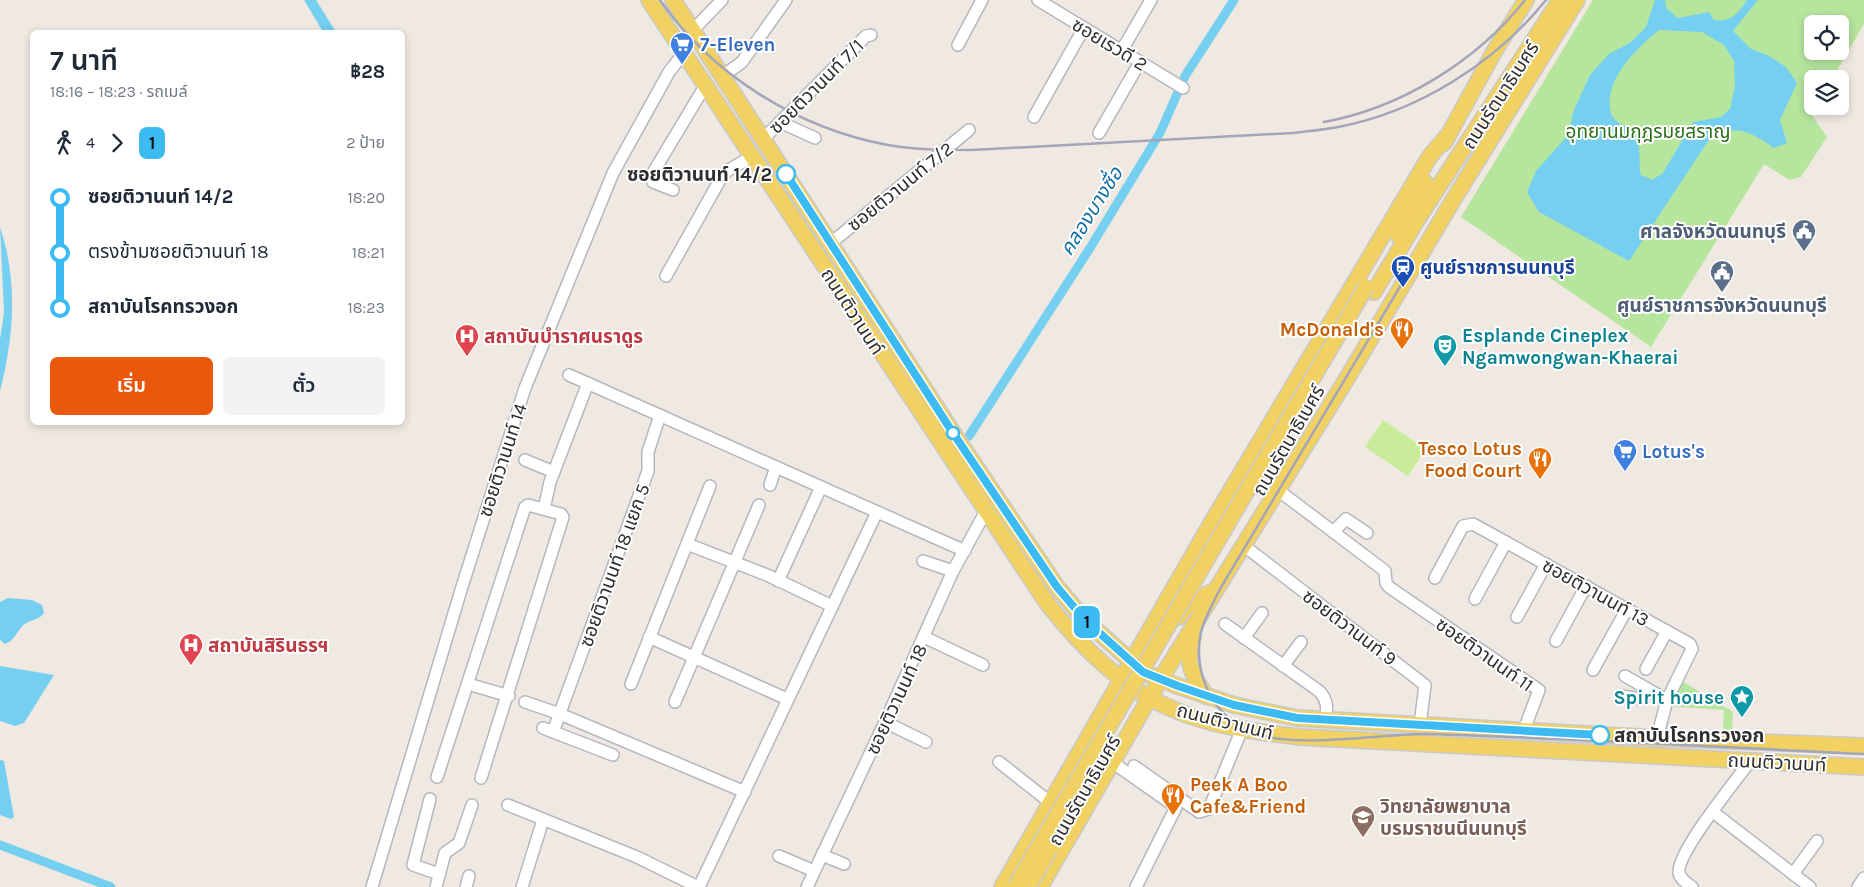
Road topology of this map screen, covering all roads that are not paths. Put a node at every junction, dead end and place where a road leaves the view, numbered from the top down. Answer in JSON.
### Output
{"nodes":[{"id":1,"x":648,"y":0,"type":"edge"},
{"id":2,"x":673,"y":0,"type":"edge"},
{"id":3,"x":722,"y":0,"type":"edge"},
{"id":4,"x":786,"y":0,"type":"edge"},
{"id":5,"x":982,"y":0,"type":"edge"},
{"id":6,"x":1038,"y":0,"type":"edge"},
{"id":7,"x":1151,"y":0,"type":"edge"},
{"id":8,"x":1526,"y":0,"type":"edge"},
{"id":9,"x":1560,"y":0,"type":"edge"},
{"id":10,"x":1577,"y":0,"type":"edge"},
{"id":11,"x":662,"y":22,"type":"junction"},
{"id":12,"x":689,"y":24,"type":"junction"},
{"id":13,"x":1084,"y":28,"type":"junction"},
{"id":14,"x":871,"y":35,"type":"dead end"},
{"id":15,"x":958,"y":45,"type":"dead end"},
{"id":16,"x":1122,"y":50,"type":"junction"},
{"id":17,"x":683,"y":54,"type":"junction"},
{"id":18,"x":1140,"y":62,"type":"junction"},
{"id":19,"x":723,"y":76,"type":"junction"},
{"id":20,"x":705,"y":86,"type":"junction"},
{"id":21,"x":1183,"y":88,"type":"dead end"},
{"id":22,"x":1034,"y":117,"type":"dead end"},
{"id":23,"x":780,"y":122,"type":"junction"},
{"id":24,"x":969,"y":130,"type":"dead end"},
{"id":25,"x":1099,"y":133,"type":"dead end"},
{"id":26,"x":1448,"y":135,"type":"junction"},
{"id":27,"x":815,"y":138,"type":"dead end"},
{"id":28,"x":763,"y":139,"type":"junction"},
{"id":29,"x":752,"y":157,"type":"junction"},
{"id":30,"x":672,"y":190,"type":"dead end"},
{"id":31,"x":830,"y":243,"type":"junction"},
{"id":32,"x":666,"y":276,"type":"dead end"},
{"id":33,"x":1370,"y":290,"type":"junction"},
{"id":34,"x":569,"y":375,"type":"dead end"},
{"id":35,"x":588,"y":383,"type":"junction"},
{"id":36,"x":660,"y":416,"type":"junction"},
{"id":37,"x":525,"y":460,"type":"dead end"},
{"id":38,"x":776,"y":467,"type":"junction"},
{"id":39,"x":554,"y":472,"type":"junction"},
{"id":40,"x":770,"y":485,"type":"dead end"},
{"id":41,"x":710,"y":486,"type":"dead end"},
{"id":42,"x":821,"y":487,"type":"junction"},
{"id":43,"x":1278,"y":490,"type":"junction"},
{"id":44,"x":759,"y":505,"type":"dead end"},
{"id":45,"x":544,"y":509,"type":"junction"},
{"id":46,"x":986,"y":511,"type":"junction"},
{"id":47,"x":877,"y":512,"type":"junction"},
{"id":48,"x":1209,"y":527,"type":"junction"},
{"id":49,"x":1333,"y":532,"type":"junction"},
{"id":50,"x":1367,"y":533,"type":"dead end"},
{"id":51,"x":1506,"y":542,"type":"junction"},
{"id":52,"x":687,"y":544,"type":"junction"},
{"id":53,"x":1242,"y":546,"type":"junction"},
{"id":54,"x":965,"y":551,"type":"junction"},
{"id":55,"x":923,"y":561,"type":"dead end"},
{"id":56,"x":734,"y":562,"type":"junction"},
{"id":57,"x":1546,"y":564,"type":"junction"},
{"id":58,"x":954,"y":572,"type":"junction"},
{"id":59,"x":1435,"y":578,"type":"dead end"},
{"id":60,"x":778,"y":580,"type":"junction"},
{"id":61,"x":1586,"y":586,"type":"junction"},
{"id":62,"x":1215,"y":591,"type":"junction"},
{"id":63,"x":1475,"y":599,"type":"dead end"},
{"id":64,"x":832,"y":606,"type":"junction"},
{"id":65,"x":1205,"y":607,"type":"junction"},
{"id":66,"x":1627,"y":609,"type":"junction"},
{"id":67,"x":1262,"y":613,"type":"dead end"},
{"id":68,"x":1517,"y":616,"type":"dead end"},
{"id":69,"x":1224,"y":624,"type":"dead end"},
{"id":70,"x":1667,"y":631,"type":"junction"},
{"id":71,"x":924,"y":637,"type":"junction"},
{"id":72,"x":649,"y":638,"type":"junction"},
{"id":73,"x":1244,"y":638,"type":"junction"},
{"id":74,"x":1556,"y":641,"type":"dead end"},
{"id":75,"x":1301,"y":642,"type":"dead end"},
{"id":76,"x":694,"y":658,"type":"junction"},
{"id":77,"x":1130,"y":662,"type":"junction"},
{"id":78,"x":983,"y":665,"type":"dead end"},
{"id":79,"x":1283,"y":666,"type":"junction"},
{"id":80,"x":1646,"y":669,"type":"dead end"},
{"id":81,"x":1593,"y":670,"type":"dead end"},
{"id":82,"x":1153,"y":676,"type":"junction"},
{"id":83,"x":1625,"y":676,"type":"dead end"},
{"id":84,"x":468,"y":684,"type":"junction"},
{"id":85,"x":631,"y":684,"type":"dead end"},
{"id":86,"x":1134,"y":687,"type":"junction"},
{"id":87,"x":1650,"y":692,"type":"junction"},
{"id":88,"x":509,"y":696,"type":"junction"},
{"id":89,"x":1206,"y":696,"type":"junction"},
{"id":90,"x":1621,"y":696,"type":"dead end"},
{"id":91,"x":787,"y":699,"type":"junction"},
{"id":92,"x":1667,"y":700,"type":"junction"},
{"id":93,"x":525,"y":702,"type":"dead end"},
{"id":94,"x":675,"y":702,"type":"dead end"},
{"id":95,"x":560,"y":714,"type":"junction"},
{"id":96,"x":1326,"y":720,"type":"junction"},
{"id":97,"x":886,"y":722,"type":"junction"},
{"id":98,"x":1420,"y":724,"type":"junction"},
{"id":99,"x":1466,"y":727,"type":"junction"},
{"id":100,"x":1242,"y":729,"type":"junction"},
{"id":101,"x":1524,"y":730,"type":"junction"},
{"id":102,"x":1658,"y":738,"type":"junction"},
{"id":103,"x":926,"y":742,"type":"dead end"},
{"id":104,"x":1465,"y":746,"type":"junction"},
{"id":105,"x":1864,"y":746,"type":"edge"},
{"id":106,"x":613,"y":755,"type":"dead end"},
{"id":107,"x":1078,"y":755,"type":"junction"},
{"id":108,"x":1750,"y":761,"type":"junction"},
{"id":109,"x":1000,"y":762,"type":"dead end"},
{"id":110,"x":1112,"y":762,"type":"junction"},
{"id":111,"x":1134,"y":766,"type":"dead end"},
{"id":112,"x":1864,"y":767,"type":"edge"},
{"id":113,"x":437,"y":777,"type":"dead end"},
{"id":114,"x":481,"y":778,"type":"dead end"},
{"id":115,"x":745,"y":792,"type":"junction"},
{"id":116,"x":430,"y":799,"type":"dead end"},
{"id":117,"x":1051,"y":803,"type":"junction"},
{"id":118,"x":472,"y":805,"type":"dead end"},
{"id":119,"x":508,"y":805,"type":"dead end"},
{"id":120,"x":1713,"y":812,"type":"junction"},
{"id":121,"x":543,"y":820,"type":"junction"},
{"id":122,"x":1817,"y":841,"type":"dead end"},
{"id":123,"x":822,"y":855,"type":"junction"},
{"id":124,"x":778,"y":856,"type":"dead end"},
{"id":125,"x":844,"y":864,"type":"dead end"},
{"id":126,"x":814,"y":871,"type":"junction"},
{"id":127,"x":439,"y":874,"type":"junction"},
{"id":128,"x":1793,"y":874,"type":"junction"},
{"id":129,"x":1864,"y":878,"type":"edge"},
{"id":130,"x":372,"y":887,"type":"edge"},
{"id":131,"x":436,"y":887,"type":"edge"},
{"id":132,"x":522,"y":887,"type":"edge"},
{"id":133,"x":699,"y":887,"type":"edge"},
{"id":134,"x":807,"y":887,"type":"edge"},
{"id":135,"x":1002,"y":887,"type":"edge"},
{"id":136,"x":1016,"y":887,"type":"edge"},
{"id":137,"x":1028,"y":887,"type":"edge"},
{"id":138,"x":1040,"y":887,"type":"edge"},
{"id":139,"x":1136,"y":887,"type":"edge"},
{"id":140,"x":1692,"y":887,"type":"edge"},
{"id":141,"x":1810,"y":887,"type":"edge"},
{"id":142,"x":1858,"y":887,"type":"edge"}],
"edges":[{"from":1,"to":11,"type":"main road","name":"ถนนติวานนท์"},
{"from":2,"to":12,"type":"main road","name":"ถนนติวานนท์"},
{"from":3,"to":12,"type":"street"},
{"from":4,"to":19,"type":"street"},
{"from":5,"to":15,"type":"street"},
{"from":6,"to":13,"type":"street","name":"ซอยเรวดี 2"},
{"from":7,"to":16,"type":"street"},
{"from":8,"to":26,"type":"main road","name":"ถนนรัตนาธิเบศร์"},
{"from":9,"to":33,"type":"main road","name":"ถนนรัตนาธิเบศร์"},
{"from":10,"to":43,"type":"main road","name":"ถนนรัตนาธิเบศร์"},
{"from":11,"to":12,"type":"main road"},
{"from":11,"to":17,"type":"main road","name":"ถนนติวานนท์"},
{"from":12,"to":19,"type":"main road","name":"ถนนติวานนท์"},
{"from":13,"to":16,"type":"street","name":"ซอยเรวดี 2"},
{"from":13,"to":22,"type":"street"},
{"from":14,"to":23,"type":"street","name":"ซอยติวานนท์ 7/1"},
{"from":16,"to":18,"type":"street","name":"ซอยเรวดี 2"},
{"from":17,"to":20,"type":"main road","name":"ถนนติวานนท์"},
{"from":17,"to":130,"type":"street","name":"ซอยติวานนท์ 14"},
{"from":18,"to":21,"type":"street","name":"ซอยเรวดี 2"},
{"from":18,"to":25,"type":"street"},
{"from":19,"to":28,"type":"main road","name":"ถนนติวานนท์"},
{"from":20,"to":29,"type":"main road","name":"ถนนติวานนท์"},
{"from":20,"to":30,"type":"street"},
{"from":23,"to":27,"type":"street"},
{"from":23,"to":28,"type":"street","name":"ซอยติวานนท์ 7/1"},
{"from":24,"to":31,"type":"street","name":"ซอยติวานนท์ 7/2"},
{"from":26,"to":33,"type":"main road","name":"ถนนรัตนาธิเบศร์"},
{"from":26,"to":48,"type":"main road","name":"ถนนรัตนาธิเบศร์"},
{"from":28,"to":31,"type":"main road","name":"ถนนติวานนท์"},
{"from":29,"to":32,"type":"street"},
{"from":29,"to":46,"type":"main road","name":"ถนนติวานนท์"},
{"from":31,"to":77,"type":"main road","name":"ถนนติวานนท์"},
{"from":33,"to":136,"type":"main road","name":"ถนนรัตนาธิเบศร์","bridge":true},
{"from":33,"to":137,"type":"main road","name":"ถนนรัตนาธิเบศร์","bridge":true},
{"from":34,"to":35,"type":"street"},
{"from":35,"to":36,"type":"street"},
{"from":35,"to":39,"type":"street"},
{"from":36,"to":38,"type":"street"},
{"from":36,"to":95,"type":"street","name":"ซอยติวานนท์ 18 แยก 5"},
{"from":37,"to":39,"type":"street"},
{"from":38,"to":40,"type":"street"},
{"from":38,"to":42,"type":"street"},
{"from":39,"to":45,"type":"street"},
{"from":41,"to":52,"type":"street"},
{"from":42,"to":47,"type":"street"},
{"from":42,"to":60,"type":"street"},
{"from":43,"to":49,"type":"street"},
{"from":43,"to":53,"type":"main road","name":"ถนนรัตนาธิเบศร์"},
{"from":44,"to":56,"type":"street"},
{"from":45,"to":84,"type":"street"},
{"from":45,"to":88,"type":"street"},
{"from":46,"to":54,"type":"street","name":"ซอยติวานนท์ 18"},
{"from":46,"to":86,"type":"main road","name":"ถนนติวานนท์"},
{"from":47,"to":54,"type":"street"},
{"from":47,"to":64,"type":"street"},
{"from":48,"to":53,"type":"main road"},
{"from":48,"to":77,"type":"main road","name":"ถนนรัตนาธิเบศร์"},
{"from":49,"to":50,"type":"street"},
{"from":49,"to":101,"type":"street","name":"ซอยติวานนท์ 11"},
{"from":51,"to":57,"type":"street","name":"ซอยติวานนท์ 13"},
{"from":51,"to":59,"type":"street","name":"ซอยติวานนท์ 13"},
{"from":51,"to":63,"type":"street"},
{"from":52,"to":56,"type":"street"},
{"from":52,"to":72,"type":"street"},
{"from":53,"to":62,"type":"main road","name":"ถนนรัตนาธิเบศร์"},
{"from":53,"to":98,"type":"street","name":"ซอยติวานนท์ 9"},
{"from":54,"to":58,"type":"street","name":"ซอยติวานนท์ 18"},
{"from":55,"to":58,"type":"street"},
{"from":56,"to":60,"type":"street"},
{"from":56,"to":76,"type":"street"},
{"from":57,"to":61,"type":"street","name":"ซอยติวานนท์ 13"},
{"from":57,"to":68,"type":"street"},
{"from":58,"to":71,"type":"street","name":"ซอยติวานนท์ 18"},
{"from":60,"to":64,"type":"street"},
{"from":61,"to":66,"type":"street","name":"ซอยติวานนท์ 13"},
{"from":61,"to":74,"type":"street"},
{"from":62,"to":65,"type":"main road","name":"ถนนรัตนาธิเบศร์"},
{"from":62,"to":82,"type":"main road"},
{"from":64,"to":91,"type":"street"},
{"from":65,"to":82,"type":"main road","name":"ถนนรัตนาธิเบศร์"},
{"from":65,"to":89,"type":"main road"},
{"from":66,"to":70,"type":"street","name":"ซอยติวานนท์ 13"},
{"from":66,"to":81,"type":"street"},
{"from":67,"to":73,"type":"street"},
{"from":69,"to":73,"type":"street"},
{"from":70,"to":80,"type":"street"},
{"from":70,"to":92,"type":"street","name":"ซอยติวานนท์ 13"},
{"from":71,"to":78,"type":"street"},
{"from":71,"to":97,"type":"street","name":"ซอยติวานนท์ 18"},
{"from":72,"to":76,"type":"street"},
{"from":72,"to":85,"type":"street"},
{"from":73,"to":79,"type":"street"},
{"from":75,"to":79,"type":"street"},
{"from":76,"to":91,"type":"street"},
{"from":76,"to":94,"type":"street"},
{"from":77,"to":82,"type":"main road","name":"ถนนติวานนท์"},
{"from":77,"to":86,"type":"main road","name":"ถนนรัตนาธิเบศร์"},
{"from":79,"to":96,"type":"street"},
{"from":82,"to":86,"type":"main road"},
{"from":82,"to":89,"type":"main road","name":"ถนนติวานนท์"},
{"from":83,"to":87,"type":"street"},
{"from":84,"to":88,"type":"street"},
{"from":84,"to":113,"type":"street"},
{"from":86,"to":100,"type":"main road","name":"ถนนติวานนท์"},
{"from":86,"to":107,"type":"main road"},
{"from":86,"to":107,"type":"main road"},
{"from":86,"to":110,"type":"main road"},
{"from":87,"to":90,"type":"street"},
{"from":87,"to":92,"type":"street"},
{"from":88,"to":114,"type":"street"},
{"from":89,"to":96,"type":"main road","name":"ถนนติวานนท์"},
{"from":91,"to":115,"type":"street"},
{"from":92,"to":102,"type":"street","name":"ซอยติวานนท์ 13"},
{"from":93,"to":95,"type":"street"},
{"from":95,"to":106,"type":"street","name":"ซอยติวานนท์ 18 แยก 5"},
{"from":95,"to":115,"type":"street"},
{"from":96,"to":98,"type":"main road","name":"ถนนติวานนท์"},
{"from":97,"to":103,"type":"street"},
{"from":97,"to":123,"type":"street","name":"ซอยติวานนท์ 18"},
{"from":98,"to":99,"type":"main road","name":"ถนนติวานนท์"},
{"from":99,"to":101,"type":"main road","name":"ถนนติวานนท์"},
{"from":99,"to":104,"type":"main road"},
{"from":100,"to":104,"type":"main road","name":"ถนนติวานนท์"},
{"from":100,"to":111,"type":"street"},
{"from":101,"to":102,"type":"main road","name":"ถนนติวานนท์"},
{"from":102,"to":105,"type":"main road","name":"ถนนติวานนท์"},
{"from":104,"to":108,"type":"main road","name":"ถนนติวานนท์"},
{"from":107,"to":117,"type":"main road"},
{"from":108,"to":112,"type":"main road","name":"ถนนติวานนท์"},
{"from":108,"to":120,"type":"street"},
{"from":109,"to":117,"type":"street"},
{"from":110,"to":138,"type":"main road"},
{"from":110,"to":139,"type":"street"},
{"from":115,"to":133,"type":"street"},
{"from":116,"to":127,"type":"street"},
{"from":117,"to":135,"type":"main road"},
{"from":118,"to":127,"type":"street"},
{"from":119,"to":121,"type":"street"},
{"from":120,"to":128,"type":"street"},
{"from":120,"to":140,"type":"street"},
{"from":121,"to":132,"type":"street"},
{"from":121,"to":133,"type":"street"},
{"from":122,"to":128,"type":"street"},
{"from":123,"to":125,"type":"street"},
{"from":123,"to":126,"type":"street","name":"ซอยติวานนท์ 18"},
{"from":124,"to":126,"type":"street"},
{"from":126,"to":134,"type":"street","name":"ซอยติวานนท์ 18"},
{"from":127,"to":131,"type":"street"},
{"from":128,"to":141,"type":"street"},
{"from":129,"to":142,"type":"street"}]}
